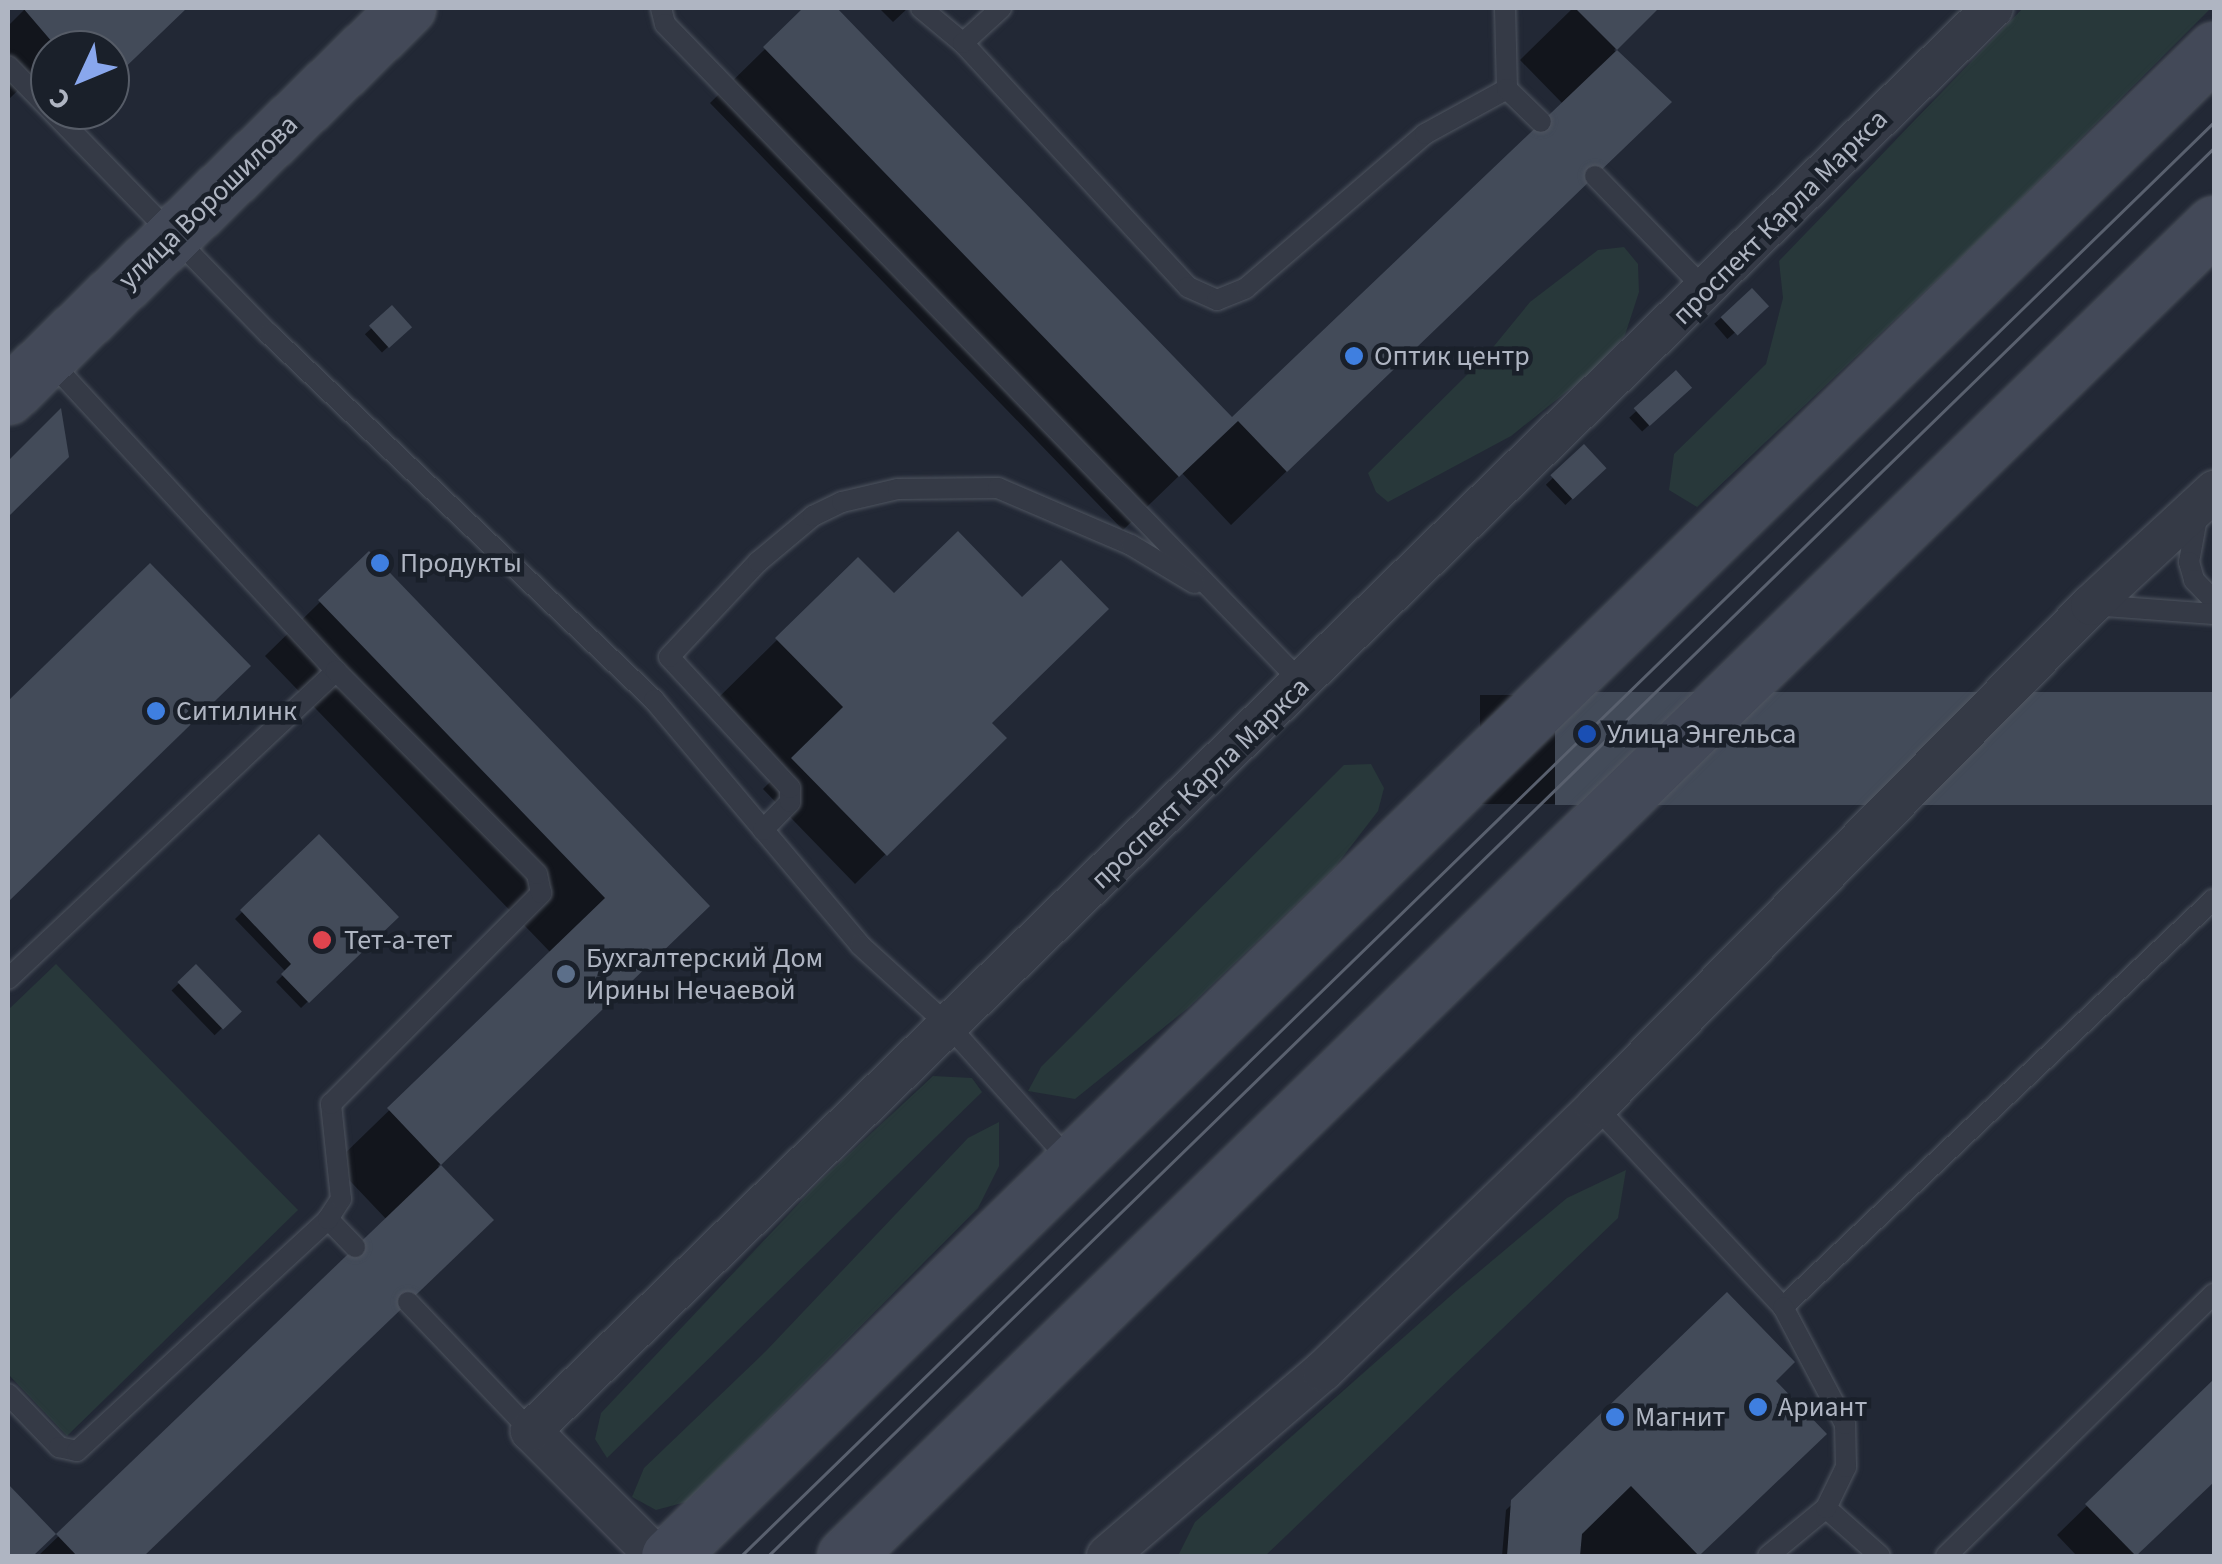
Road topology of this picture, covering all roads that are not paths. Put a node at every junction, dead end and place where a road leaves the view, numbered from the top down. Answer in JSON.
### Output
{"nodes":[{"id":1,"x":408,"y":8,"type":"edge"},
{"id":2,"x":661,"y":8,"type":"edge"},
{"id":3,"x":921,"y":8,"type":"edge"},
{"id":4,"x":1001,"y":8,"type":"edge"},
{"id":5,"x":1505,"y":8,"type":"edge"},
{"id":6,"x":1993,"y":8,"type":"edge"},
{"id":7,"x":962,"y":43,"type":"junction"},
{"id":8,"x":2214,"y":50,"type":"edge"},
{"id":9,"x":8,"y":66,"type":"edge"},
{"id":10,"x":1507,"y":89,"type":"junction"},
{"id":11,"x":1540,"y":122,"type":"dead end"},
{"id":12,"x":1595,"y":176,"type":"dead end"},
{"id":13,"x":2214,"y":224,"type":"edge"},
{"id":14,"x":172,"y":236,"type":"junction"},
{"id":15,"x":1706,"y":290,"type":"junction"},
{"id":16,"x":46,"y":358,"type":"junction"},
{"id":17,"x":8,"y":396,"type":"edge"},
{"id":18,"x":2208,"y":497,"type":"edge"},
{"id":19,"x":1222,"y":600,"type":"junction"},
{"id":20,"x":2214,"y":600,"type":"edge"},
{"id":21,"x":2091,"y":605,"type":"junction"},
{"id":22,"x":2214,"y":614,"type":"edge"},
{"id":23,"x":336,"y":670,"type":"junction"},
{"id":24,"x":1303,"y":684,"type":"junction"},
{"id":25,"x":763,"y":830,"type":"junction"},
{"id":26,"x":2214,"y":899,"type":"edge"},
{"id":27,"x":8,"y":979,"type":"edge"},
{"id":28,"x":949,"y":1026,"type":"junction"},
{"id":29,"x":1596,"y":1107,"type":"junction"},
{"id":30,"x":1072,"y":1163,"type":"junction"},
{"id":31,"x":328,"y":1219,"type":"junction"},
{"id":32,"x":355,"y":1247,"type":"dead end"},
{"id":33,"x":2214,"y":1294,"type":"edge"},
{"id":34,"x":408,"y":1302,"type":"dead end"},
{"id":35,"x":1783,"y":1307,"type":"junction"},
{"id":36,"x":8,"y":1394,"type":"edge"},
{"id":37,"x":531,"y":1430,"type":"junction"},
{"id":38,"x":1826,"y":1508,"type":"junction"},
{"id":39,"x":1138,"y":1540,"type":"edge"},
{"id":40,"x":656,"y":1556,"type":"edge"},
{"id":41,"x":670,"y":1556,"type":"edge"},
{"id":42,"x":845,"y":1556,"type":"edge"},
{"id":43,"x":1107,"y":1556,"type":"edge"},
{"id":44,"x":1768,"y":1556,"type":"edge"},
{"id":45,"x":1880,"y":1556,"type":"edge"},
{"id":46,"x":1946,"y":1556,"type":"edge"}],
"edges":[{"from":1,"to":14,"type":"main road","name":"улица Ворошилова"},
{"from":2,"to":19,"type":"lane"},
{"from":3,"to":7,"type":"lane"},
{"from":4,"to":7,"type":"lane"},
{"from":5,"to":10,"type":"lane"},
{"from":6,"to":15,"type":"street","name":"проспект Карла Маркса"},
{"from":7,"to":10,"type":"lane"},
{"from":8,"to":30,"type":"main road"},
{"from":9,"to":14,"type":"lane"},
{"from":10,"to":11,"type":"lane"},
{"from":12,"to":15,"type":"lane"},
{"from":13,"to":42,"type":"main road"},
{"from":14,"to":16,"type":"main road","name":"улица Ворошилова"},
{"from":14,"to":25,"type":"lane"},
{"from":15,"to":24,"type":"street","name":"проспект Карла Маркса"},
{"from":16,"to":17,"type":"main road","name":"улица Ворошилова"},
{"from":16,"to":23,"type":"lane"},
{"from":18,"to":20,"type":"lane"},
{"from":18,"to":21,"type":"street"},
{"from":19,"to":24,"type":"lane"},
{"from":19,"to":25,"type":"lane"},
{"from":21,"to":22,"type":"lane"},
{"from":21,"to":29,"type":"street"},
{"from":23,"to":27,"type":"lane"},
{"from":23,"to":31,"type":"lane"},
{"from":24,"to":28,"type":"street","name":"проспект Карла Маркса"},
{"from":25,"to":28,"type":"lane"},
{"from":26,"to":35,"type":"lane"},
{"from":28,"to":30,"type":"lane"},
{"from":28,"to":37,"type":"street","name":"проспект Карла Маркса"},
{"from":29,"to":35,"type":"lane"},
{"from":29,"to":39,"type":"street"},
{"from":30,"to":41,"type":"main road"},
{"from":31,"to":32,"type":"lane"},
{"from":31,"to":36,"type":"lane"},
{"from":33,"to":46,"type":"lane"},
{"from":34,"to":37,"type":"lane"},
{"from":35,"to":38,"type":"lane"},
{"from":37,"to":40,"type":"street"},
{"from":38,"to":44,"type":"lane"},
{"from":38,"to":45,"type":"lane"},
{"from":39,"to":43,"type":"street"}]}
